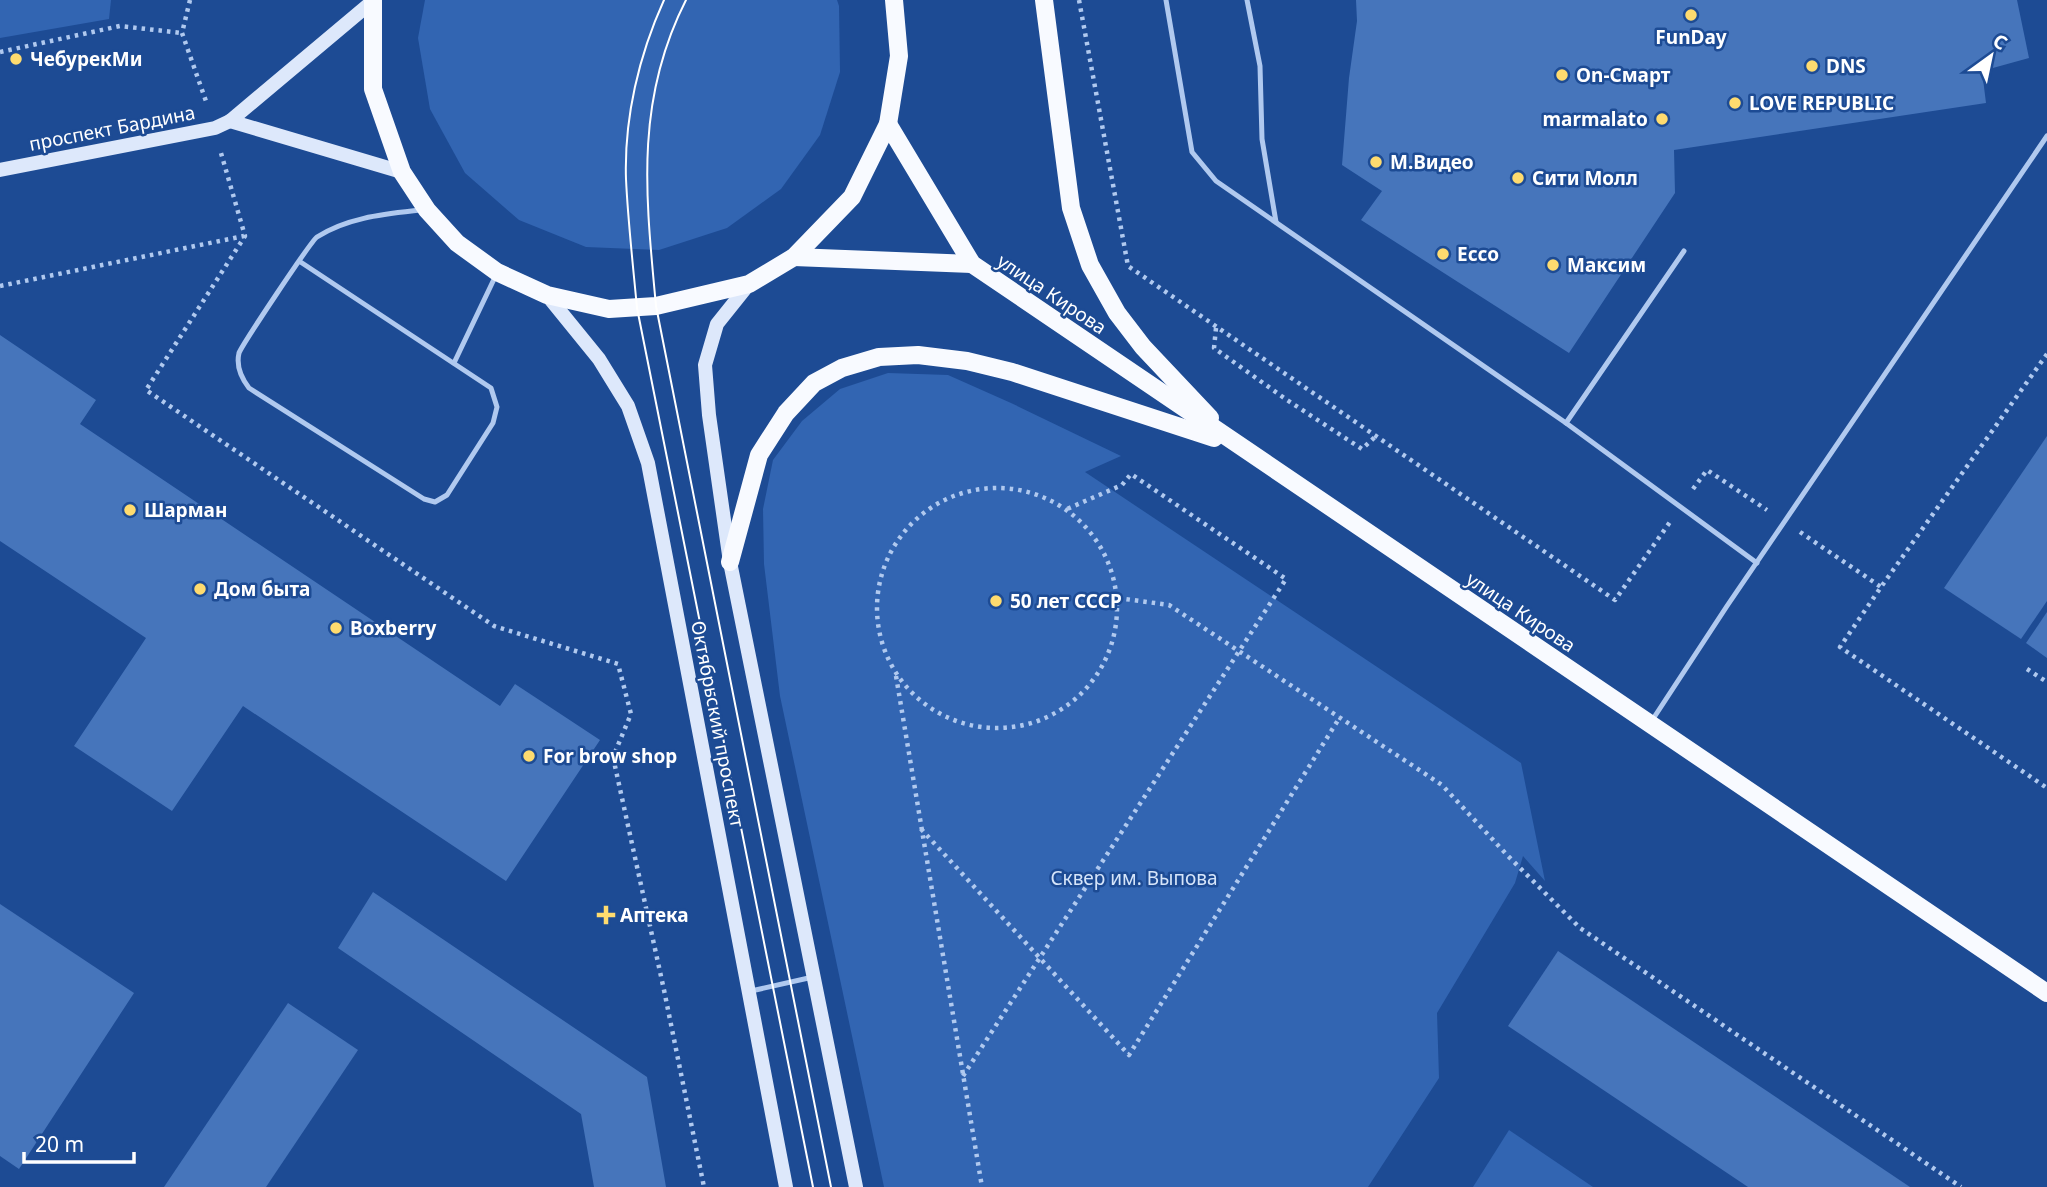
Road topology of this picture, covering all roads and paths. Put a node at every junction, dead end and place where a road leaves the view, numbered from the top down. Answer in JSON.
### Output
{"nodes":[{"id":1,"x":190,"y":0,"type":"edge"},
{"id":2,"x":373,"y":0,"type":"edge"},
{"id":3,"x":894,"y":0,"type":"edge"},
{"id":4,"x":1044,"y":0,"type":"edge"},
{"id":5,"x":1079,"y":0,"type":"edge"},
{"id":6,"x":1166,"y":0,"type":"edge"},
{"id":7,"x":1247,"y":0,"type":"edge"},
{"id":8,"x":183,"y":33,"type":"junction"},
{"id":9,"x":0,"y":52,"type":"edge"},
{"id":10,"x":230,"y":121,"type":"junction"},
{"id":11,"x":888,"y":124,"type":"junction"},
{"id":12,"x":215,"y":128,"type":"junction"},
{"id":13,"x":2047,"y":136,"type":"edge"},
{"id":14,"x":0,"y":170,"type":"edge"},
{"id":15,"x":402,"y":172,"type":"junction"},
{"id":16,"x":427,"y":210,"type":"junction"},
{"id":17,"x":1276,"y":222,"type":"junction"},
{"id":18,"x":245,"y":236,"type":"junction"},
{"id":19,"x":1684,"y":251,"type":"dead end"},
{"id":20,"x":794,"y":257,"type":"junction"},
{"id":21,"x":299,"y":261,"type":"junction"},
{"id":22,"x":972,"y":264,"type":"junction"},
{"id":23,"x":497,"y":272,"type":"junction"},
{"id":24,"x":0,"y":285,"type":"edge"},
{"id":25,"x":749,"y":285,"type":"junction"},
{"id":26,"x":547,"y":295,"type":"junction"},
{"id":27,"x":1216,"y":327,"type":"junction"},
{"id":28,"x":2047,"y":354,"type":"edge"},
{"id":29,"x":454,"y":363,"type":"junction"},
{"id":30,"x":1566,"y":423,"type":"junction"},
{"id":31,"x":1376,"y":437,"type":"junction"},
{"id":32,"x":1234,"y":444,"type":"junction"},
{"id":33,"x":1681,"y":506,"type":"junction"},
{"id":34,"x":1068,"y":509,"type":"junction"},
{"id":35,"x":1785,"y":522,"type":"junction"},
{"id":36,"x":730,"y":562,"type":"junction"},
{"id":37,"x":1757,"y":563,"type":"junction"},
{"id":38,"x":1881,"y":587,"type":"junction"},
{"id":39,"x":1118,"y":598,"type":"junction"},
{"id":40,"x":1240,"y":650,"type":"junction"},
{"id":41,"x":2027,"y":669,"type":"dead end"},
{"id":42,"x":896,"y":676,"type":"junction"},
{"id":43,"x":2047,"y":682,"type":"edge"},
{"id":44,"x":1340,"y":717,"type":"junction"},
{"id":45,"x":1649,"y":725,"type":"junction"},
{"id":46,"x":2047,"y":788,"type":"edge"},
{"id":47,"x":921,"y":829,"type":"junction"},
{"id":48,"x":1040,"y":958,"type":"junction"},
{"id":49,"x":814,"y":977,"type":"junction"},
{"id":50,"x":748,"y":992,"type":"junction"},
{"id":51,"x":2047,"y":993,"type":"edge"},
{"id":52,"x":962,"y":1076,"type":"junction"},
{"id":53,"x":704,"y":1187,"type":"edge"},
{"id":54,"x":786,"y":1187,"type":"edge"},
{"id":55,"x":856,"y":1187,"type":"edge"},
{"id":56,"x":982,"y":1187,"type":"edge"},
{"id":57,"x":1961,"y":1187,"type":"edge"}],
"edges":[{"from":1,"to":8,"type":"path"},
{"from":2,"to":10,"type":"main road","name":"проспект Бардина"},
{"from":2,"to":15,"type":"main road"},
{"from":3,"to":11,"type":"main road"},
{"from":4,"to":32,"type":"main road"},
{"from":5,"to":27,"type":"path"},
{"from":6,"to":17,"type":"lane"},
{"from":7,"to":17,"type":"lane"},
{"from":8,"to":9,"type":"path"},
{"from":8,"to":12,"type":"path"},
{"from":10,"to":12,"type":"main road","name":"проспект Бардина"},
{"from":10,"to":15,"type":"main road"},
{"from":11,"to":20,"type":"main road"},
{"from":11,"to":22,"type":"main road","name":"улица Кирова"},
{"from":12,"to":14,"type":"main road","name":"проспект Бардина"},
{"from":12,"to":18,"type":"path"},
{"from":13,"to":35,"type":"lane"},
{"from":15,"to":16,"type":"main road"},
{"from":16,"to":21,"type":"lane"},
{"from":16,"to":23,"type":"main road"},
{"from":17,"to":30,"type":"lane"},
{"from":18,"to":24,"type":"path"},
{"from":18,"to":53,"type":"path"},
{"from":19,"to":30,"type":"lane"},
{"from":20,"to":22,"type":"main road","name":"улица Кирова"},
{"from":20,"to":25,"type":"main road"},
{"from":21,"to":29,"type":"lane"},
{"from":21,"to":29,"type":"lane"},
{"from":22,"to":32,"type":"main road","name":"улица Кирова"},
{"from":23,"to":26,"type":"main road"},
{"from":23,"to":29,"type":"lane"},
{"from":25,"to":26,"type":"main road"},
{"from":25,"to":36,"type":"main road"},
{"from":26,"to":50,"type":"main road","name":"Октябрьский проспект"},
{"from":27,"to":31,"type":"path"},
{"from":27,"to":31,"type":"path"},
{"from":28,"to":38,"type":"path"},
{"from":30,"to":33,"type":"lane"},
{"from":31,"to":33,"type":"path"},
{"from":32,"to":36,"type":"main road"},
{"from":32,"to":45,"type":"main road","name":"улица Кирова"},
{"from":33,"to":35,"type":"path"},
{"from":33,"to":37,"type":"lane"},
{"from":34,"to":39,"type":"path"},
{"from":34,"to":40,"type":"path"},
{"from":34,"to":42,"type":"path"},
{"from":35,"to":37,"type":"lane"},
{"from":35,"to":38,"type":"path"},
{"from":36,"to":49,"type":"main road"},
{"from":37,"to":45,"type":"lane"},
{"from":38,"to":46,"type":"path"},
{"from":39,"to":40,"type":"path"},
{"from":39,"to":42,"type":"path"},
{"from":40,"to":44,"type":"path"},
{"from":40,"to":48,"type":"path"},
{"from":41,"to":43,"type":"path"},
{"from":42,"to":47,"type":"path"},
{"from":44,"to":48,"type":"path"},
{"from":44,"to":57,"type":"path"},
{"from":45,"to":51,"type":"main road","name":"улица Кирова"},
{"from":47,"to":48,"type":"path"},
{"from":47,"to":52,"type":"path"},
{"from":48,"to":52,"type":"path"},
{"from":49,"to":50,"type":"lane"},
{"from":49,"to":55,"type":"main road"},
{"from":50,"to":54,"type":"main road","name":"Октябрьский проспект"},
{"from":52,"to":56,"type":"path"}]}
